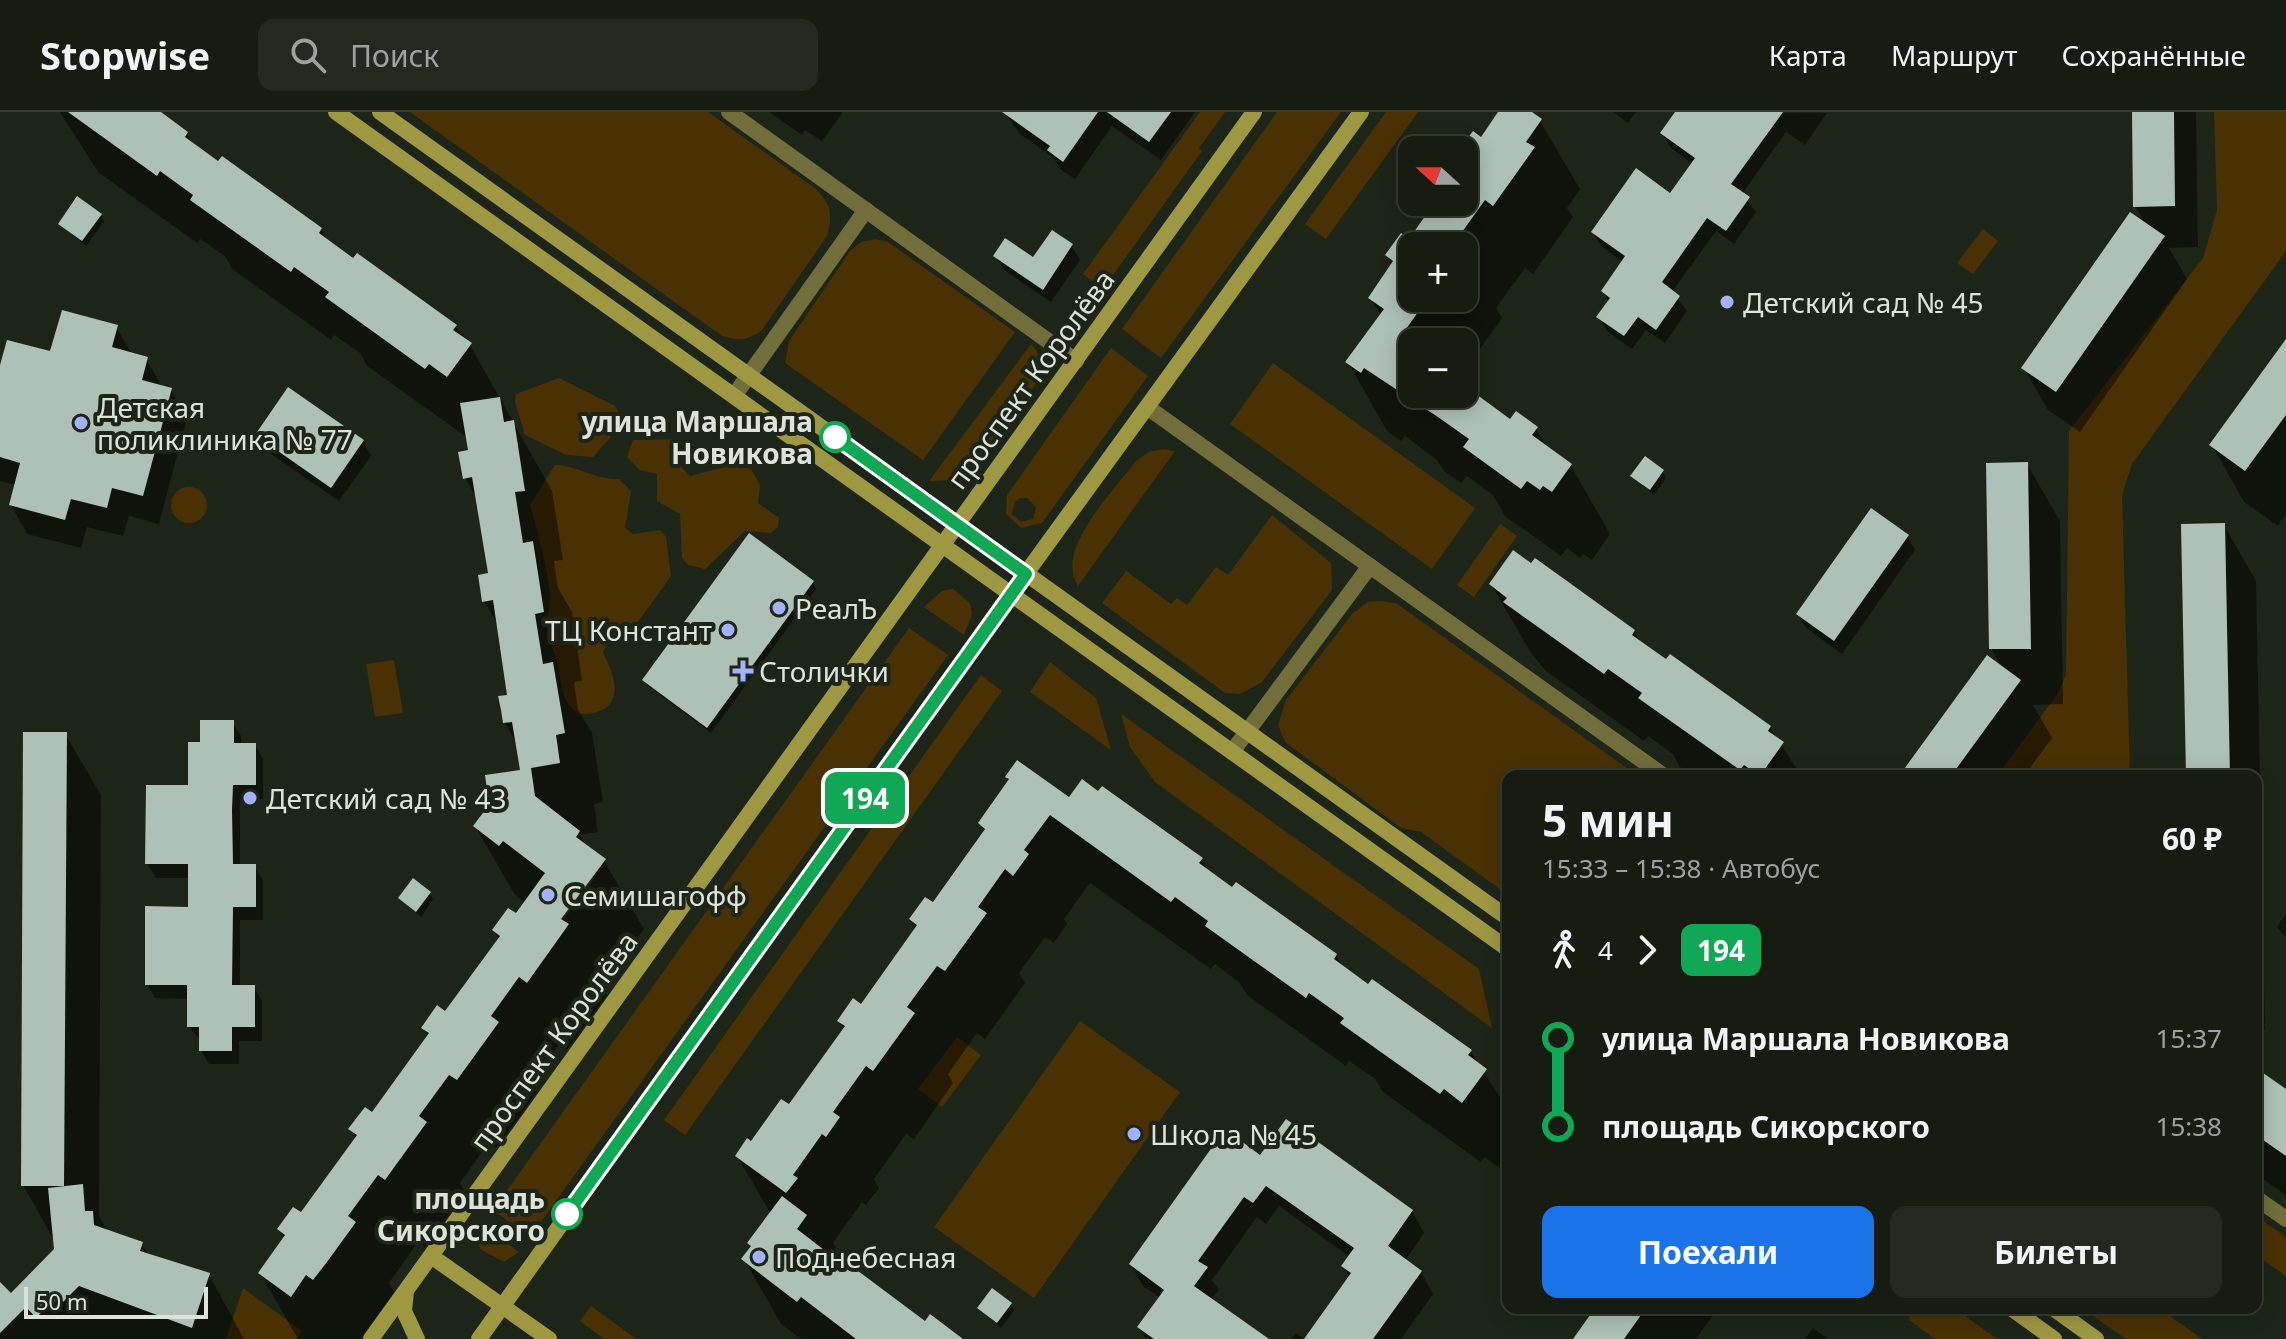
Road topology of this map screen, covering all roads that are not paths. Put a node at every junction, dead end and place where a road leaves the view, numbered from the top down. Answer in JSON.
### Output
{"nodes":[{"id":1,"x":336,"y":112,"type":"edge"},
{"id":2,"x":380,"y":112,"type":"edge"},
{"id":3,"x":729,"y":112,"type":"edge"},
{"id":4,"x":1254,"y":112,"type":"edge"},
{"id":5,"x":1361,"y":112,"type":"edge"},
{"id":6,"x":866,"y":210,"type":"junction"},
{"id":7,"x":1076,"y":361,"type":"junction"},
{"id":8,"x":749,"y":375,"type":"junction"},
{"id":9,"x":734,"y":396,"type":"junction"},
{"id":10,"x":1147,"y":407,"type":"junction"},
{"id":11,"x":957,"y":524,"type":"junction"},
{"id":12,"x":942,"y":545,"type":"junction"},
{"id":13,"x":1370,"y":566,"type":"junction"},
{"id":14,"x":1026,"y":574,"type":"junction"},
{"id":15,"x":1011,"y":594,"type":"junction"},
{"id":16,"x":1247,"y":731,"type":"junction"},
{"id":17,"x":1232,"y":752,"type":"junction"},
{"id":18,"x":1656,"y":770,"type":"edge"},
{"id":19,"x":1502,"y":914,"type":"edge"},
{"id":20,"x":1502,"y":945,"type":"edge"},
{"id":21,"x":2262,"y":1202,"type":"edge"},
{"id":22,"x":2286,"y":1219,"type":"edge"},
{"id":23,"x":431,"y":1256,"type":"junction"},
{"id":24,"x":406,"y":1290,"type":"junction"},
{"id":25,"x":502,"y":1306,"type":"junction"},
{"id":26,"x":2019,"y":1314,"type":"edge"},
{"id":27,"x":2061,"y":1314,"type":"edge"},
{"id":28,"x":371,"y":1339,"type":"edge"},
{"id":29,"x":417,"y":1339,"type":"edge"},
{"id":30,"x":479,"y":1339,"type":"edge"},
{"id":31,"x":549,"y":1339,"type":"edge"},
{"id":32,"x":2054,"y":1339,"type":"edge"},
{"id":33,"x":2096,"y":1339,"type":"edge"}],
"edges":[{"from":1,"to":9,"type":"street"},
{"from":2,"to":8,"type":"street"},
{"from":3,"to":6,"type":"street"},
{"from":4,"to":7,"type":"street","name":"проспект Королёва"},
{"from":5,"to":10,"type":"street"},
{"from":6,"to":7,"type":"street"},
{"from":6,"to":8,"type":"street"},
{"from":7,"to":11,"type":"street","name":"проспект Королёва"},
{"from":8,"to":9,"type":"street"},
{"from":8,"to":11,"type":"street"},
{"from":9,"to":12,"type":"street"},
{"from":10,"to":13,"type":"street"},
{"from":10,"to":14,"type":"street"},
{"from":11,"to":12,"type":"street","name":"проспект Королёва"},
{"from":11,"to":14,"type":"street"},
{"from":12,"to":15,"type":"street"},
{"from":12,"to":23,"type":"street","name":"проспект Королёва"},
{"from":13,"to":16,"type":"street"},
{"from":13,"to":18,"type":"street"},
{"from":14,"to":15,"type":"street"},
{"from":14,"to":16,"type":"street"},
{"from":15,"to":17,"type":"street"},
{"from":15,"to":25,"type":"street"},
{"from":16,"to":17,"type":"street"},
{"from":16,"to":19,"type":"street"},
{"from":17,"to":20,"type":"street"},
{"from":21,"to":22,"type":"street"},
{"from":23,"to":24,"type":"street","name":"проспект Королёва"},
{"from":23,"to":25,"type":"street"},
{"from":24,"to":28,"type":"street","name":"проспект Королёва"},
{"from":24,"to":29,"type":"street"},
{"from":25,"to":30,"type":"street"},
{"from":25,"to":31,"type":"street"},
{"from":26,"to":32,"type":"street"},
{"from":27,"to":33,"type":"street"}]}
